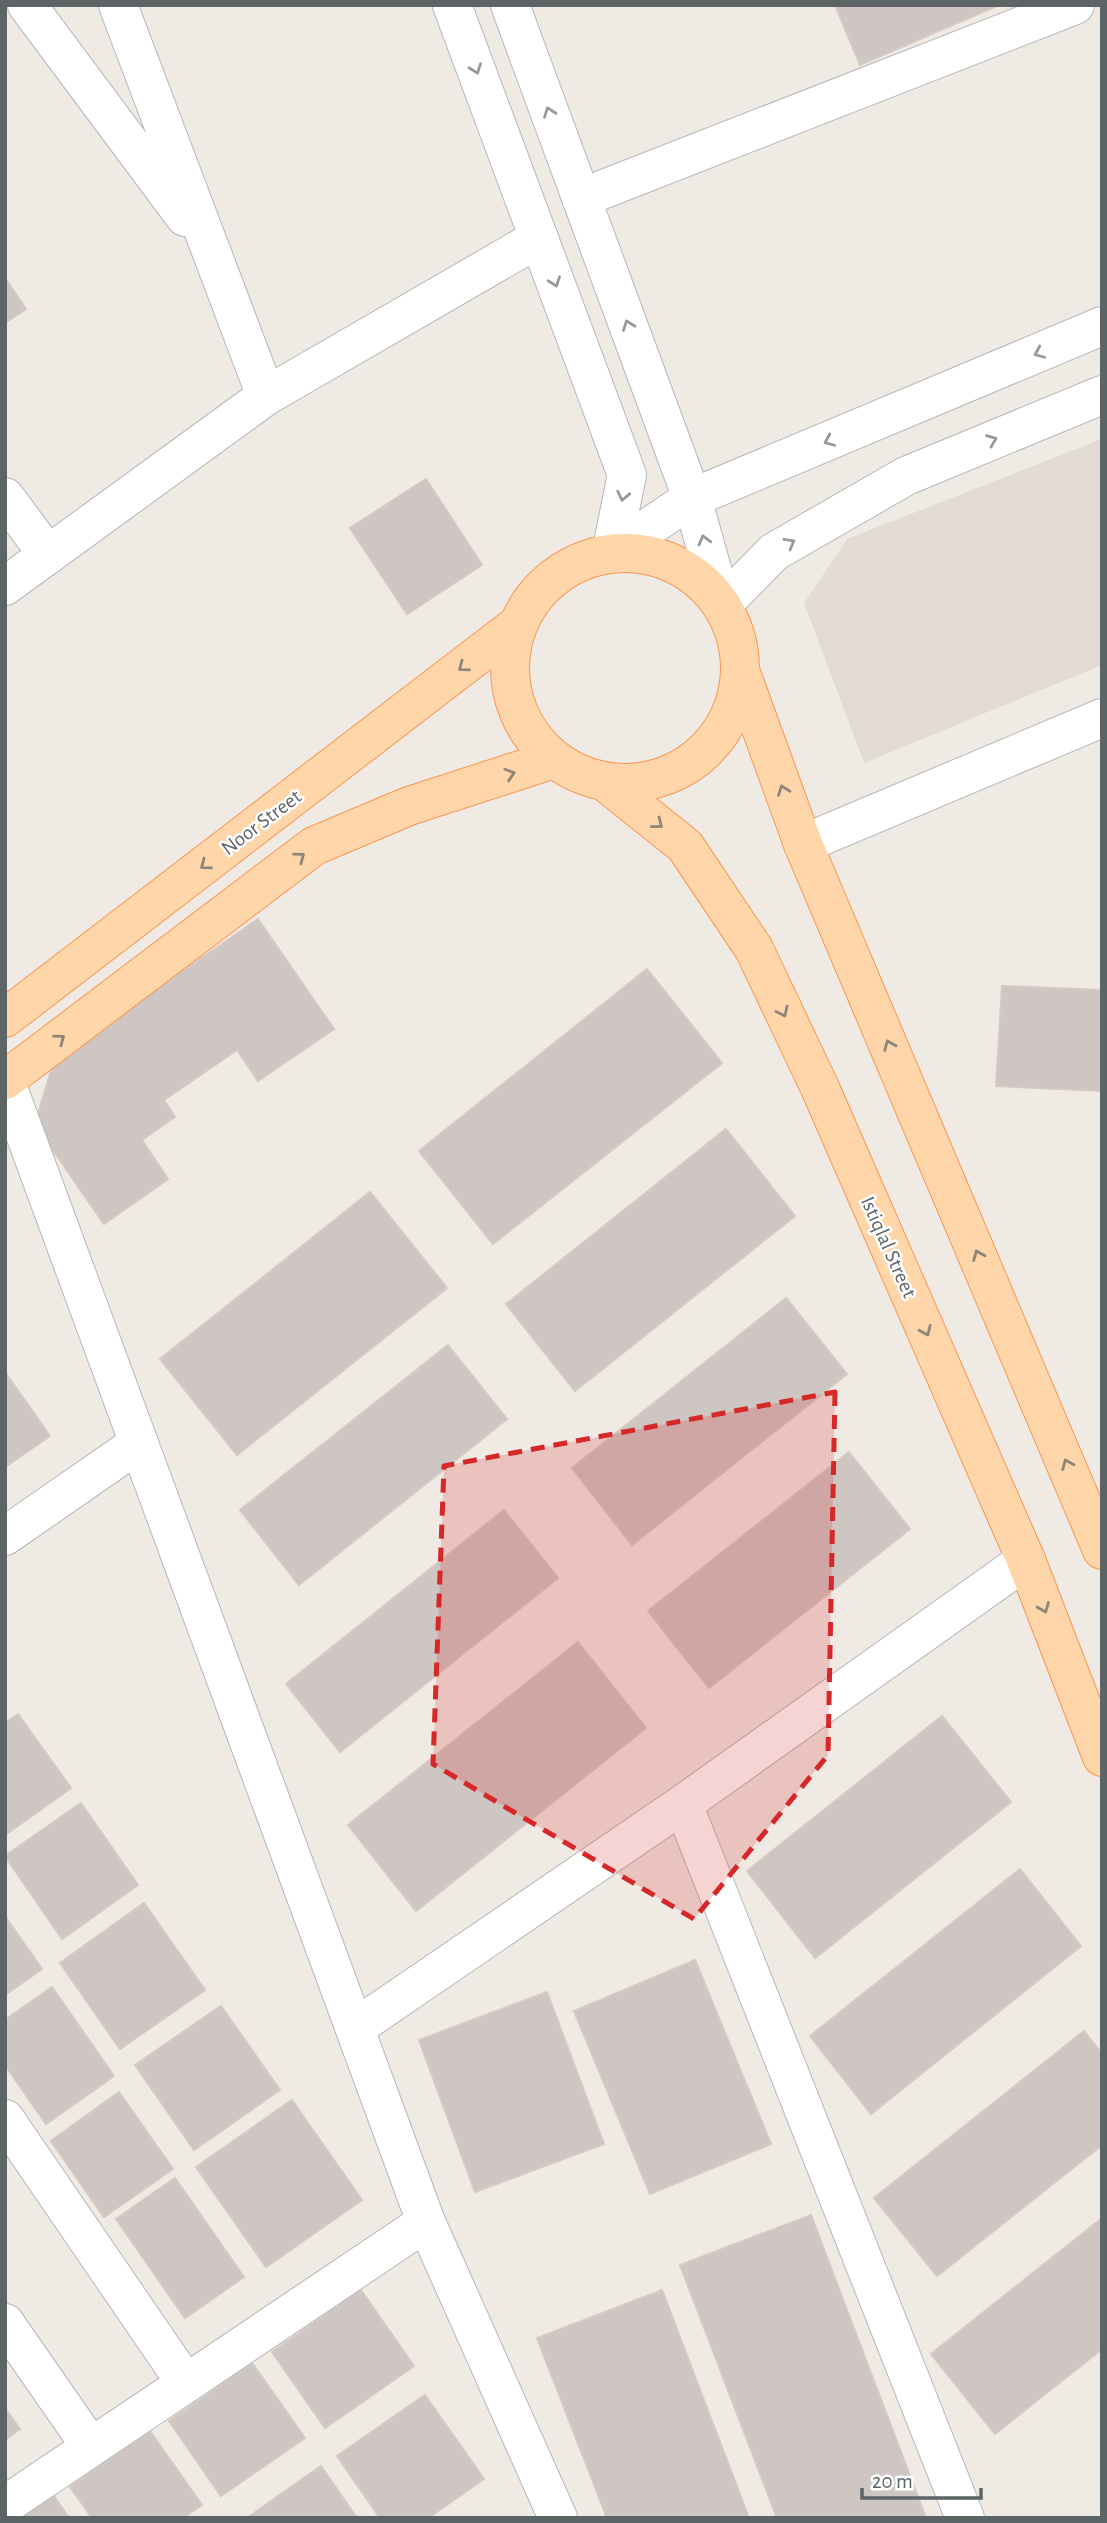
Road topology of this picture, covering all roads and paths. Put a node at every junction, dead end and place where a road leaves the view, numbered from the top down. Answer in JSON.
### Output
{"nodes":[{"id":1,"x":27,"y":5,"type":"edge"},
{"id":2,"x":118,"y":5,"type":"edge"},
{"id":3,"x":452,"y":5,"type":"edge"},
{"id":4,"x":1075,"y":5,"type":"edge"},
{"id":5,"x":519,"y":8,"type":"edge"},
{"id":6,"x":581,"y":198,"type":"junction"},
{"id":7,"x":539,"y":238,"type":"junction"},
{"id":8,"x":212,"y":254,"type":"junction"},
{"id":9,"x":1102,"y":326,"type":"edge"},
{"id":10,"x":1102,"y":395,"type":"edge"},
{"id":11,"x":266,"y":396,"type":"junction"},
{"id":12,"x":5,"y":497,"type":"edge"},
{"id":13,"x":692,"y":498,"type":"junction"},
{"id":14,"x":611,"y":554,"type":"junction"},
{"id":15,"x":48,"y":555,"type":"junction"},
{"id":16,"x":5,"y":586,"type":"edge"},
{"id":17,"x":722,"y":606,"type":"junction"},
{"id":18,"x":517,"y":625,"type":"junction"},
{"id":19,"x":740,"y":673,"type":"junction"},
{"id":20,"x":1102,"y":718,"type":"edge"},
{"id":21,"x":554,"y":759,"type":"junction"},
{"id":22,"x":605,"y":782,"type":"junction"},
{"id":23,"x":803,"y":844,"type":"junction"},
{"id":24,"x":5,"y":1018,"type":"edge"},
{"id":25,"x":5,"y":1080,"type":"edge"},
{"id":26,"x":139,"y":1443,"type":"junction"},
{"id":27,"x":1098,"y":1528,"type":"edge"},
{"id":28,"x":5,"y":1536,"type":"edge"},
{"id":29,"x":1026,"y":1560,"type":"junction"},
{"id":30,"x":1102,"y":1757,"type":"edge"},
{"id":31,"x":683,"y":1804,"type":"junction"},
{"id":32,"x":355,"y":2028,"type":"junction"},
{"id":33,"x":5,"y":2119,"type":"edge"},
{"id":34,"x":426,"y":2222,"type":"junction"},
{"id":35,"x":5,"y":2323,"type":"edge"},
{"id":36,"x":185,"y":2382,"type":"junction"},
{"id":37,"x":90,"y":2447,"type":"junction"},
{"id":38,"x":5,"y":2505,"type":"edge"},
{"id":39,"x":548,"y":2513,"type":"edge"},
{"id":40,"x":965,"y":2518,"type":"edge"}],
"edges":[{"from":1,"to":8,"type":"street"},
{"from":2,"to":8,"type":"street"},
{"from":3,"to":7,"type":"street","one_way":true},
{"from":4,"to":6,"type":"street"},
{"from":6,"to":5,"type":"street","one_way":true},
{"from":13,"to":6,"type":"street","one_way":true},
{"from":7,"to":11,"type":"street"},
{"from":7,"to":14,"type":"street","one_way":true},
{"from":8,"to":11,"type":"street"},
{"from":9,"to":13,"type":"street","one_way":true},
{"from":17,"to":10,"type":"street","one_way":true},
{"from":11,"to":15,"type":"street"},
{"from":12,"to":15,"type":"street"},
{"from":13,"to":14,"type":"street"},
{"from":17,"to":13,"type":"street","one_way":true},
{"from":14,"to":17,"type":"main road"},
{"from":14,"to":18,"type":"main road"},
{"from":15,"to":16,"type":"street"},
{"from":17,"to":19,"type":"main road"},
{"from":18,"to":21,"type":"main road"},
{"from":18,"to":24,"type":"main road","name":"Noor Street","one_way":true},
{"from":19,"to":22,"type":"main road"},
{"from":23,"to":19,"type":"main road","one_way":true},
{"from":20,"to":23,"type":"street"},
{"from":21,"to":22,"type":"main road"},
{"from":25,"to":21,"type":"main road","one_way":true},
{"from":22,"to":29,"type":"main road","name":"Istiqlal Street","one_way":true},
{"from":27,"to":23,"type":"main road","one_way":true},
{"from":25,"to":26,"type":"street"},
{"from":26,"to":28,"type":"street"},
{"from":26,"to":32,"type":"street"},
{"from":29,"to":30,"type":"main road","name":"Istiqlal Street","one_way":true},
{"from":29,"to":31,"type":"street"},
{"from":31,"to":32,"type":"street"},
{"from":31,"to":40,"type":"street"},
{"from":32,"to":34,"type":"street"},
{"from":33,"to":36,"type":"street"},
{"from":34,"to":36,"type":"street"},
{"from":34,"to":39,"type":"street"},
{"from":35,"to":37,"type":"street"},
{"from":36,"to":37,"type":"street"},
{"from":37,"to":38,"type":"street"}]}
